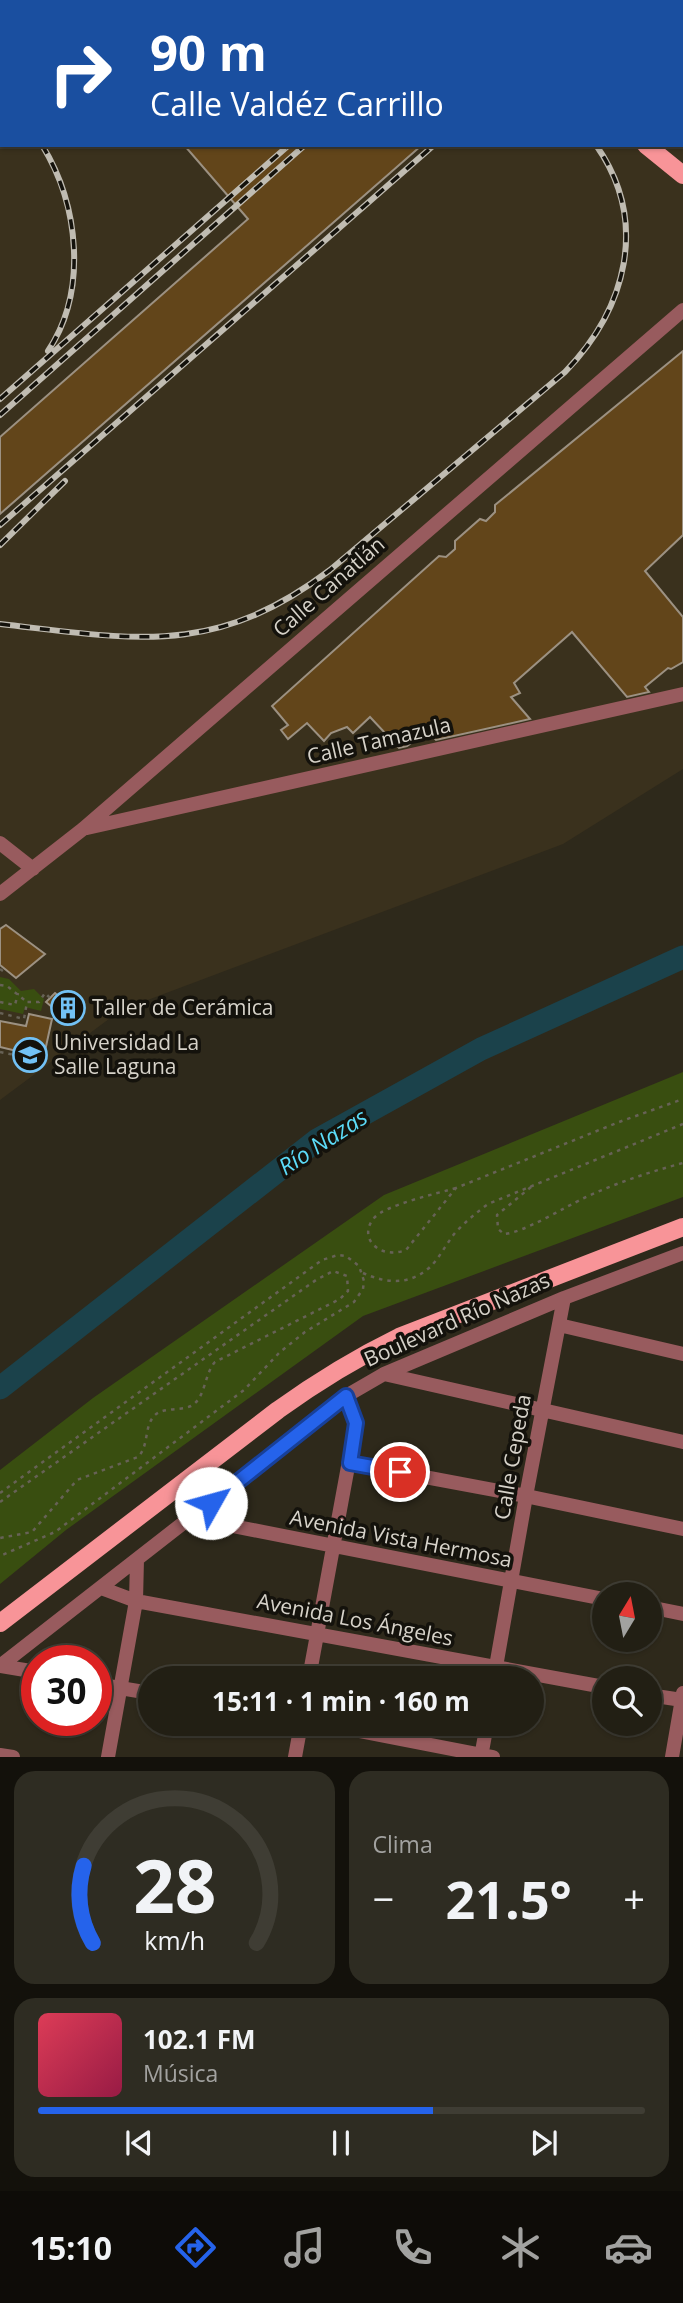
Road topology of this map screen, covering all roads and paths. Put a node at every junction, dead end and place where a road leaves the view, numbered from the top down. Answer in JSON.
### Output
{"nodes":[{"id":1,"x":648,"y":147,"type":"edge"},
{"id":2,"x":683,"y":176,"type":"edge"},
{"id":3,"x":683,"y":310,"type":"edge"},
{"id":4,"x":683,"y":694,"type":"edge"},
{"id":5,"x":83,"y":829,"type":"junction"},
{"id":6,"x":0,"y":843,"type":"edge"},
{"id":7,"x":33,"y":869,"type":"junction"},
{"id":8,"x":0,"y":894,"type":"edge"},
{"id":9,"x":0,"y":969,"type":"edge"},
{"id":10,"x":5,"y":969,"type":"dead end"},
{"id":11,"x":0,"y":985,"type":"edge"},
{"id":12,"x":18,"y":993,"type":"junction"},
{"id":13,"x":50,"y":998,"type":"dead end"},
{"id":14,"x":0,"y":1002,"type":"edge"},
{"id":15,"x":27,"y":1002,"type":"junction"},
{"id":16,"x":0,"y":1013,"type":"edge"},
{"id":17,"x":0,"y":1052,"type":"edge"},
{"id":18,"x":20,"y":1056,"type":"dead end"},
{"id":19,"x":683,"y":1099,"type":"edge"},
{"id":20,"x":683,"y":1124,"type":"edge"},
{"id":21,"x":683,"y":1163,"type":"edge"},
{"id":22,"x":533,"y":1185,"type":"junction"},
{"id":23,"x":456,"y":1188,"type":"junction"},
{"id":24,"x":683,"y":1227,"type":"edge"},
{"id":25,"x":683,"y":1253,"type":"edge"},
{"id":26,"x":363,"y":1273,"type":"junction"},
{"id":27,"x":564,"y":1298,"type":"junction"},
{"id":28,"x":559,"y":1325,"type":"junction"},
{"id":29,"x":683,"y":1354,"type":"edge"},
{"id":30,"x":384,"y":1374,"type":"junction"},
{"id":31,"x":346,"y":1396,"type":"junction"},
{"id":32,"x":543,"y":1408,"type":"junction"},
{"id":33,"x":683,"y":1442,"type":"edge"},
{"id":34,"x":350,"y":1463,"type":"junction"},
{"id":35,"x":0,"y":1493,"type":"edge"},
{"id":36,"x":526,"y":1496,"type":"junction"},
{"id":37,"x":0,"y":1502,"type":"edge"},
{"id":38,"x":191,"y":1518,"type":"junction"},
{"id":39,"x":683,"y":1529,"type":"edge"},
{"id":40,"x":0,"y":1538,"type":"edge"},
{"id":41,"x":333,"y":1548,"type":"junction"},
{"id":42,"x":0,"y":1556,"type":"edge"},
{"id":43,"x":137,"y":1559,"type":"junction"},
{"id":44,"x":513,"y":1581,"type":"junction"},
{"id":45,"x":101,"y":1588,"type":"junction"},
{"id":46,"x":592,"y":1597,"type":"edge"},
{"id":47,"x":136,"y":1601,"type":"junction"},
{"id":48,"x":662,"y":1610,"type":"edge"},
{"id":49,"x":683,"y":1614,"type":"edge"},
{"id":50,"x":0,"y":1623,"type":"edge"},
{"id":51,"x":317,"y":1634,"type":"junction"},
{"id":52,"x":0,"y":1666,"type":"edge"},
{"id":53,"x":311,"y":1666,"type":"edge"},
{"id":54,"x":463,"y":1666,"type":"edge"},
{"id":55,"x":496,"y":1666,"type":"edge"},
{"id":56,"x":21,"y":1669,"type":"edge"},
{"id":57,"x":544,"y":1679,"type":"edge"},
{"id":58,"x":592,"y":1685,"type":"edge"},
{"id":59,"x":112,"y":1687,"type":"edge"},
{"id":60,"x":121,"y":1688,"type":"junction"},
{"id":61,"x":138,"y":1691,"type":"edge"},
{"id":62,"x":662,"y":1696,"type":"edge"},
{"id":63,"x":682,"y":1697,"type":"edge"},
{"id":64,"x":299,"y":1736,"type":"edge"},
{"id":65,"x":384,"y":1736,"type":"edge"},
{"id":66,"x":486,"y":1736,"type":"edge"},
{"id":67,"x":0,"y":1755,"type":"edge"},
{"id":68,"x":485,"y":1756,"type":"edge"},
{"id":69,"x":13,"y":1757,"type":"edge"},
{"id":70,"x":108,"y":1757,"type":"edge"},
{"id":71,"x":295,"y":1757,"type":"edge"},
{"id":72,"x":672,"y":1757,"type":"edge"}],
"edges":[{"from":1,"to":2,"type":"main road"},
{"from":3,"to":5,"type":"street","name":"Calle Canatlán"},
{"from":4,"to":5,"type":"street","name":"Calle Tamazula"},
{"from":5,"to":7,"type":"street","name":"Calle Canatlán"},
{"from":6,"to":7,"type":"street"},
{"from":7,"to":8,"type":"street","name":"Calle Canatlán"},
{"from":9,"to":10,"type":"path"},
{"from":11,"to":12,"type":"path"},
{"from":12,"to":14,"type":"path"},
{"from":12,"to":15,"type":"path"},
{"from":13,"to":15,"type":"path"},
{"from":15,"to":16,"type":"path"},
{"from":17,"to":18,"type":"path"},
{"from":19,"to":23,"type":"path"},
{"from":20,"to":22,"type":"path"},
{"from":21,"to":22,"type":"path"},
{"from":22,"to":26,"type":"path"},
{"from":23,"to":23,"type":"path"},
{"from":24,"to":50,"type":"main road","name":"Boulevard Río Nazas"},
{"from":25,"to":27,"type":"street","name":"Boulevard Río Nazas"},
{"from":26,"to":35,"type":"path"},
{"from":26,"to":42,"type":"path"},
{"from":27,"to":28,"type":"street","name":"Calle Cepeda"},
{"from":27,"to":30,"type":"street","name":"Boulevard Río Nazas"},
{"from":28,"to":29,"type":"street"},
{"from":28,"to":32,"type":"street","name":"Calle Cepeda"},
{"from":30,"to":31,"type":"street","name":"Boulevard Río Nazas"},
{"from":30,"to":32,"type":"street"},
{"from":31,"to":34,"type":"street"},
{"from":31,"to":38,"type":"street","name":"Boulevard Río Nazas"},
{"from":32,"to":33,"type":"street"},
{"from":32,"to":36,"type":"street","name":"Calle Cepeda"},
{"from":34,"to":36,"type":"street"},
{"from":34,"to":41,"type":"street"},
{"from":36,"to":39,"type":"street"},
{"from":36,"to":44,"type":"street","name":"Calle Cepeda"},
{"from":37,"to":40,"type":"path"},
{"from":38,"to":41,"type":"street","name":"Avenida Vista Hermosa"},
{"from":38,"to":43,"type":"street","name":"Boulevard Río Nazas"},
{"from":41,"to":44,"type":"street","name":"Avenida Vista Hermosa"},
{"from":41,"to":51,"type":"street"},
{"from":43,"to":45,"type":"street","name":"Boulevard Río Nazas"},
{"from":43,"to":47,"type":"street"},
{"from":44,"to":46,"type":"street","name":"Avenida Vista Hermosa"},
{"from":44,"to":55,"type":"street","name":"Calle Cepeda"},
{"from":45,"to":47,"type":"street","name":"Avenida Los Ángeles"},
{"from":45,"to":52,"type":"street","name":"Boulevard Río Nazas"},
{"from":47,"to":51,"type":"street","name":"Avenida Los Ángeles"},
{"from":47,"to":60,"type":"street"},
{"from":48,"to":49,"type":"street"},
{"from":51,"to":53,"type":"street"},
{"from":51,"to":54,"type":"street","name":"Avenida Los Ángeles"},
{"from":52,"to":56,"type":"street"},
{"from":57,"to":58,"type":"street","name":"Avenida Los Ángeles"},
{"from":59,"to":60,"type":"street"},
{"from":60,"to":61,"type":"street"},
{"from":60,"to":70,"type":"street"},
{"from":62,"to":63,"type":"street"},
{"from":63,"to":72,"type":"street"},
{"from":64,"to":71,"type":"street"},
{"from":65,"to":68,"type":"street"},
{"from":66,"to":68,"type":"street"},
{"from":67,"to":69,"type":"street"}]}
